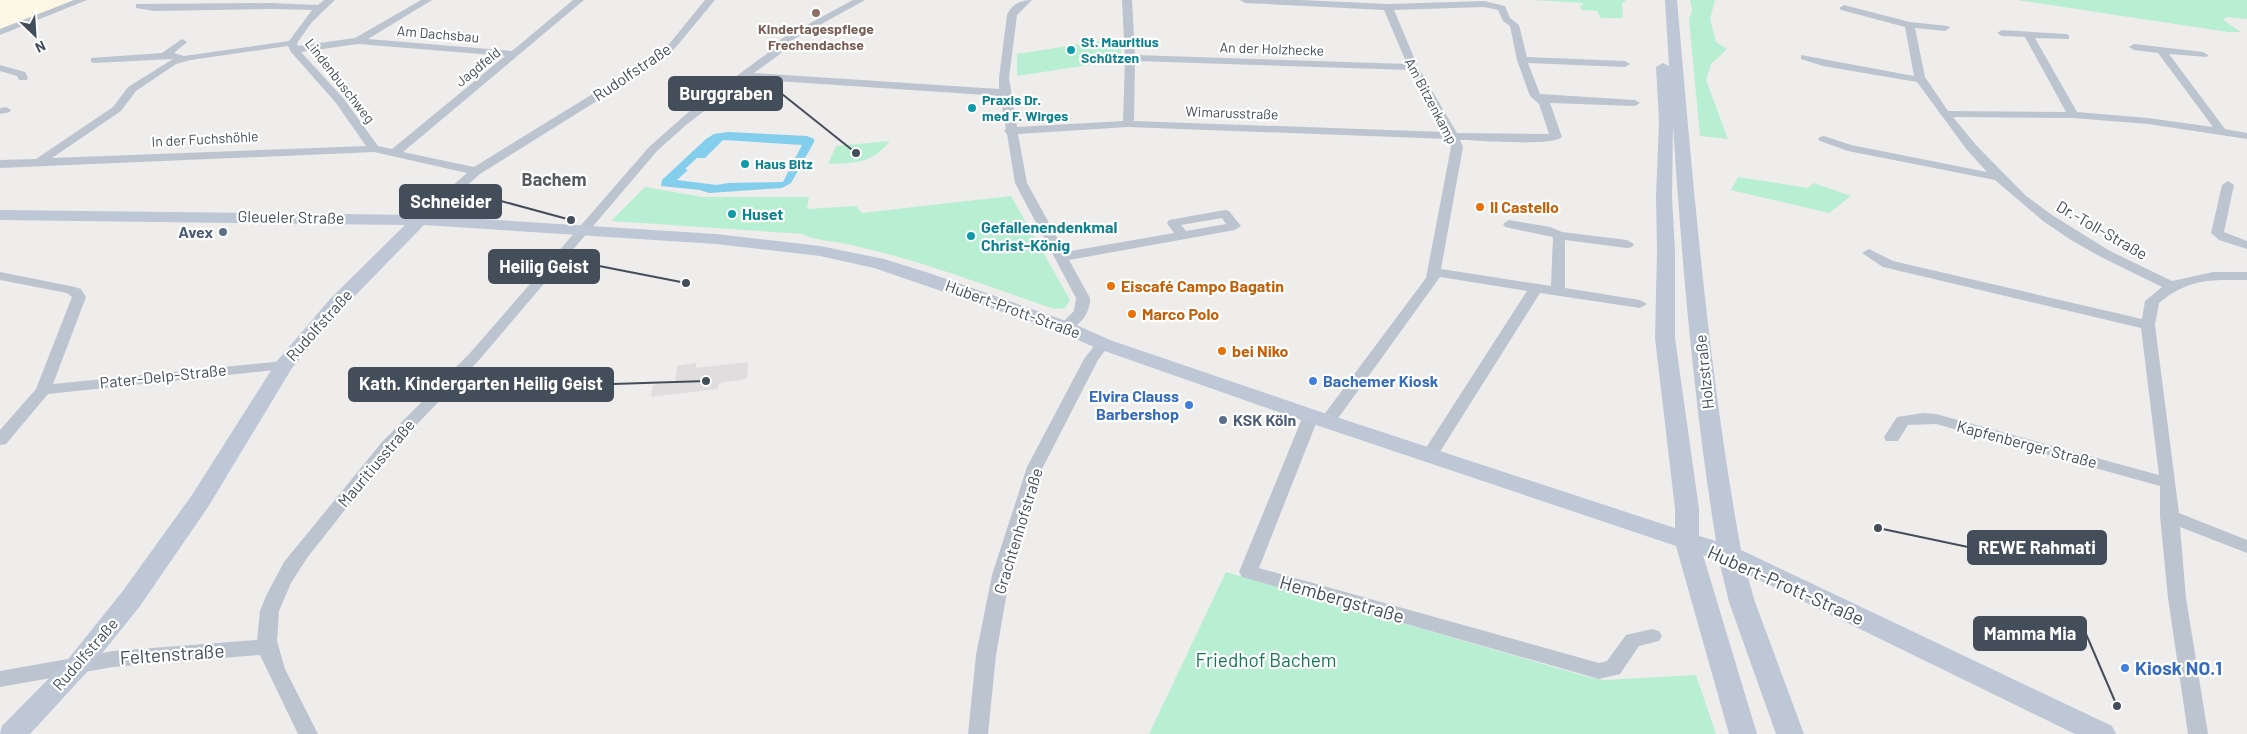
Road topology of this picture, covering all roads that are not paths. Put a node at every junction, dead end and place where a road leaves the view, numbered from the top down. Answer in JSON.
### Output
{"nodes":[{"id":1,"x":82,"y":0,"type":"edge"},
{"id":2,"x":330,"y":0,"type":"edge"},
{"id":3,"x":426,"y":0,"type":"edge"},
{"id":4,"x":579,"y":0,"type":"edge"},
{"id":5,"x":710,"y":0,"type":"edge"},
{"id":6,"x":860,"y":0,"type":"edge"},
{"id":7,"x":1027,"y":0,"type":"edge"},
{"id":8,"x":1127,"y":0,"type":"edge"},
{"id":9,"x":1245,"y":0,"type":"edge"},
{"id":10,"x":1659,"y":0,"type":"edge"},
{"id":11,"x":1671,"y":0,"type":"edge"},
{"id":12,"x":139,"y":6,"type":"dead end"},
{"id":13,"x":1388,"y":7,"type":"junction"},
{"id":14,"x":319,"y":8,"type":"junction"},
{"id":15,"x":1844,"y":8,"type":"dead end"},
{"id":16,"x":1910,"y":25,"type":"junction"},
{"id":17,"x":1945,"y":28,"type":"dead end"},
{"id":18,"x":0,"y":32,"type":"edge"},
{"id":19,"x":2002,"y":33,"type":"dead end"},
{"id":20,"x":2029,"y":35,"type":"junction"},
{"id":21,"x":2066,"y":37,"type":"dead end"},
{"id":22,"x":358,"y":41,"type":"junction"},
{"id":23,"x":182,"y":42,"type":"dead end"},
{"id":24,"x":293,"y":46,"type":"junction"},
{"id":25,"x":2134,"y":47,"type":"dead end"},
{"id":26,"x":2161,"y":50,"type":"junction"},
{"id":27,"x":515,"y":54,"type":"junction"},
{"id":28,"x":165,"y":55,"type":"junction"},
{"id":29,"x":2203,"y":55,"type":"dead end"},
{"id":30,"x":1805,"y":57,"type":"dead end"},
{"id":31,"x":1130,"y":58,"type":"junction"},
{"id":32,"x":182,"y":59,"type":"junction"},
{"id":33,"x":96,"y":60,"type":"dead end"},
{"id":34,"x":1522,"y":60,"type":"junction"},
{"id":35,"x":1625,"y":64,"type":"dead end"},
{"id":36,"x":0,"y":68,"type":"edge"},
{"id":37,"x":1412,"y":68,"type":"junction"},
{"id":38,"x":746,"y":76,"type":"junction"},
{"id":39,"x":24,"y":78,"type":"dead end"},
{"id":40,"x":1921,"y":80,"type":"junction"},
{"id":41,"x":1005,"y":93,"type":"junction"},
{"id":42,"x":1539,"y":99,"type":"junction"},
{"id":43,"x":1635,"y":103,"type":"dead end"},
{"id":44,"x":1946,"y":114,"type":"junction"},
{"id":45,"x":2073,"y":115,"type":"junction"},
{"id":46,"x":1128,"y":124,"type":"junction"},
{"id":47,"x":1010,"y":131,"type":"junction"},
{"id":48,"x":2221,"y":131,"type":"junction"},
{"id":49,"x":1453,"y":136,"type":"junction"},
{"id":50,"x":2247,"y":136,"type":"edge"},
{"id":51,"x":1824,"y":139,"type":"dead end"},
{"id":52,"x":374,"y":149,"type":"junction"},
{"id":53,"x":393,"y":154,"type":"junction"},
{"id":54,"x":38,"y":162,"type":"junction"},
{"id":55,"x":0,"y":164,"type":"edge"},
{"id":56,"x":476,"y":171,"type":"junction"},
{"id":57,"x":1999,"y":177,"type":"junction"},
{"id":58,"x":2228,"y":185,"type":"dead end"},
{"id":59,"x":0,"y":216,"type":"edge"},
{"id":60,"x":420,"y":220,"type":"junction"},
{"id":61,"x":1510,"y":224,"type":"dead end"},
{"id":62,"x":581,"y":231,"type":"junction"},
{"id":63,"x":1559,"y":235,"type":"junction"},
{"id":64,"x":1182,"y":236,"type":"dead end"},
{"id":65,"x":1627,"y":244,"type":"dead end"},
{"id":66,"x":2247,"y":245,"type":"edge"},
{"id":67,"x":1869,"y":252,"type":"dead end"},
{"id":68,"x":1062,"y":257,"type":"junction"},
{"id":69,"x":1435,"y":272,"type":"junction"},
{"id":70,"x":0,"y":276,"type":"edge"},
{"id":71,"x":2247,"y":276,"type":"edge"},
{"id":72,"x":2171,"y":286,"type":"junction"},
{"id":73,"x":1536,"y":288,"type":"junction"},
{"id":74,"x":1558,"y":292,"type":"junction"},
{"id":75,"x":1640,"y":304,"type":"dead end"},
{"id":76,"x":2148,"y":324,"type":"junction"},
{"id":77,"x":1065,"y":328,"type":"junction"},
{"id":78,"x":1103,"y":344,"type":"junction"},
{"id":79,"x":284,"y":365,"type":"junction"},
{"id":80,"x":43,"y":390,"type":"junction"},
{"id":81,"x":1320,"y":418,"type":"junction"},
{"id":82,"x":1892,"y":437,"type":"dead end"},
{"id":83,"x":0,"y":440,"type":"edge"},
{"id":84,"x":1430,"y":454,"type":"junction"},
{"id":85,"x":2168,"y":483,"type":"junction"},
{"id":86,"x":2169,"y":516,"type":"junction"},
{"id":87,"x":1688,"y":542,"type":"junction"},
{"id":88,"x":2247,"y":547,"type":"edge"},
{"id":89,"x":1730,"y":555,"type":"junction"},
{"id":90,"x":1652,"y":636,"type":"dead end"},
{"id":91,"x":268,"y":647,"type":"junction"},
{"id":92,"x":78,"y":666,"type":"junction"},
{"id":93,"x":0,"y":679,"type":"edge"},
{"id":94,"x":12,"y":734,"type":"edge"},
{"id":95,"x":308,"y":734,"type":"edge"},
{"id":96,"x":978,"y":734,"type":"edge"},
{"id":97,"x":1743,"y":734,"type":"edge"},
{"id":98,"x":1790,"y":734,"type":"edge"},
{"id":99,"x":2102,"y":734,"type":"edge"},
{"id":100,"x":2198,"y":734,"type":"edge"}],
"edges":[{"from":1,"to":18,"type":"street"},
{"from":2,"to":14,"type":"street","name":"Lindenbuschweg"},
{"from":3,"to":22,"type":"street","name":"Am Dachsbau"},
{"from":4,"to":27,"type":"street","name":"Jagdfeld"},
{"from":5,"to":56,"type":"street","name":"Rudolfstraße"},
{"from":6,"to":38,"type":"street","name":"Mauritiusstraße"},
{"from":7,"to":41,"type":"street"},
{"from":8,"to":31,"type":"street"},
{"from":9,"to":13,"type":"street"},
{"from":10,"to":87,"type":"main road","name":"Holzstraße"},
{"from":11,"to":89,"type":"main road","name":"Holzstraße"},
{"from":12,"to":14,"type":"street"},
{"from":13,"to":34,"type":"street"},
{"from":13,"to":37,"type":"street","name":"Am Bitzenkamp"},
{"from":14,"to":24,"type":"street","name":"Lindenbuschweg"},
{"from":15,"to":16,"type":"street"},
{"from":16,"to":17,"type":"street"},
{"from":16,"to":40,"type":"street","name":"Dr.-Toll-Straße"},
{"from":19,"to":20,"type":"street"},
{"from":20,"to":21,"type":"street"},
{"from":20,"to":45,"type":"street"},
{"from":22,"to":24,"type":"street","name":"Am Dachsbau"},
{"from":22,"to":27,"type":"street","name":"Am Dachsbau"},
{"from":23,"to":28,"type":"street"},
{"from":24,"to":32,"type":"street"},
{"from":24,"to":52,"type":"street","name":"Lindenbuschweg"},
{"from":25,"to":26,"type":"street"},
{"from":26,"to":29,"type":"street"},
{"from":26,"to":48,"type":"street"},
{"from":27,"to":53,"type":"street","name":"Jagdfeld"},
{"from":28,"to":32,"type":"street"},
{"from":28,"to":33,"type":"street"},
{"from":30,"to":40,"type":"street"},
{"from":31,"to":37,"type":"street","name":"An der Holzhecke"},
{"from":31,"to":46,"type":"street"},
{"from":32,"to":54,"type":"street"},
{"from":34,"to":35,"type":"street"},
{"from":34,"to":42,"type":"street"},
{"from":36,"to":39,"type":"street"},
{"from":37,"to":49,"type":"street","name":"Am Bitzenkamp"},
{"from":38,"to":41,"type":"street"},
{"from":38,"to":62,"type":"street","name":"Mauritiusstraße"},
{"from":40,"to":44,"type":"street","name":"Dr.-Toll-Straße"},
{"from":41,"to":47,"type":"street"},
{"from":42,"to":43,"type":"street"},
{"from":42,"to":49,"type":"street","name":"Wimarusstraße"},
{"from":44,"to":45,"type":"street"},
{"from":44,"to":57,"type":"street","name":"Dr.-Toll-Straße"},
{"from":45,"to":48,"type":"street"},
{"from":46,"to":47,"type":"street","name":"Wimarusstraße"},
{"from":46,"to":49,"type":"street","name":"Wimarusstraße"},
{"from":47,"to":68,"type":"street"},
{"from":48,"to":50,"type":"street"},
{"from":49,"to":69,"type":"street","name":"Am Bitzenkamp"},
{"from":51,"to":57,"type":"street"},
{"from":52,"to":53,"type":"street","name":"Lindenbuschweg"},
{"from":52,"to":54,"type":"street","name":"In der Fuchshöhle"},
{"from":53,"to":56,"type":"street","name":"Lindenbuschweg"},
{"from":54,"to":55,"type":"street","name":"In der Fuchshöhle"},
{"from":56,"to":60,"type":"street","name":"Rudolfstraße"},
{"from":57,"to":72,"type":"street","name":"Dr.-Toll-Straße"},
{"from":58,"to":66,"type":"street"},
{"from":59,"to":60,"type":"main road","name":"Gleueler Straße"},
{"from":60,"to":62,"type":"main road","name":"Gleueler Straße"},
{"from":60,"to":79,"type":"main road","name":"Rudolfstraße"},
{"from":61,"to":63,"type":"street"},
{"from":62,"to":77,"type":"main road","name":"Hubert-Prott-Straße"},
{"from":62,"to":91,"type":"street","name":"Mauritiusstraße"},
{"from":63,"to":65,"type":"street"},
{"from":63,"to":74,"type":"street"},
{"from":64,"to":68,"type":"street"},
{"from":67,"to":76,"type":"street"},
{"from":68,"to":77,"type":"street"},
{"from":69,"to":73,"type":"street"},
{"from":69,"to":81,"type":"street","name":"Am Bitzenkamp"},
{"from":70,"to":80,"type":"street"},
{"from":71,"to":72,"type":"street"},
{"from":72,"to":76,"type":"street"},
{"from":73,"to":74,"type":"street"},
{"from":73,"to":84,"type":"street"},
{"from":74,"to":75,"type":"street"},
{"from":76,"to":85,"type":"street"},
{"from":77,"to":78,"type":"main road","name":"Hubert-Prott-Straße"},
{"from":78,"to":81,"type":"main road","name":"Hubert-Prott-Straße"},
{"from":78,"to":96,"type":"street","name":"Grachtenhofstraße"},
{"from":79,"to":80,"type":"street","name":"Pater-Delp-Straße"},
{"from":79,"to":92,"type":"main road","name":"Rudolfstraße"},
{"from":80,"to":83,"type":"street"},
{"from":81,"to":84,"type":"main road","name":"Hubert-Prott-Straße"},
{"from":81,"to":90,"type":"street","name":"Hembergstraße"},
{"from":82,"to":85,"type":"street","name":"Kapfenberger Straße"},
{"from":84,"to":87,"type":"main road","name":"Hubert-Prott-Straße"},
{"from":85,"to":86,"type":"street"},
{"from":86,"to":88,"type":"street"},
{"from":86,"to":100,"type":"street"},
{"from":87,"to":89,"type":"main road","name":"Hubert-Prott-Straße"},
{"from":87,"to":97,"type":"main road","name":"Holzstraße"},
{"from":89,"to":98,"type":"main road","name":"Holzstraße"},
{"from":89,"to":99,"type":"main road","name":"Hubert-Prott-Straße"},
{"from":91,"to":92,"type":"street","name":"Feltenstraße"},
{"from":91,"to":95,"type":"street","name":"Mauritiusstraße"},
{"from":92,"to":93,"type":"street","name":"Feltenstraße"},
{"from":92,"to":94,"type":"main road","name":"Rudolfstraße"}]}
